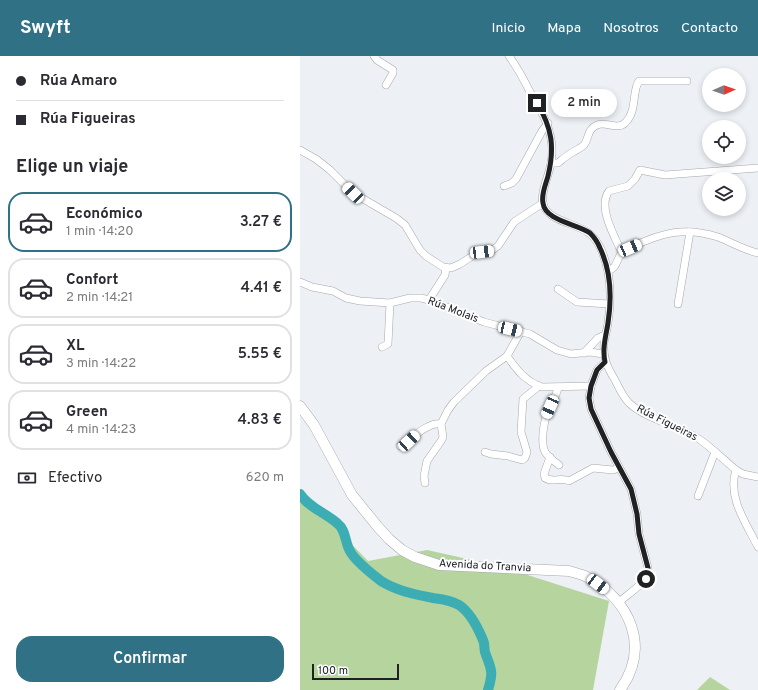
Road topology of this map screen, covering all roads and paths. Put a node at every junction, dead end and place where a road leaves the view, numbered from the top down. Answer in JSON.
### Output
{"nodes":[{"id":1,"x":374,"y":56,"type":"edge"},
{"id":2,"x":509,"y":56,"type":"edge"},
{"id":3,"x":687,"y":81,"type":"dead end"},
{"id":4,"x":386,"y":84,"type":"dead end"},
{"id":5,"x":548,"y":123,"type":"junction"},
{"id":6,"x":300,"y":150,"type":"edge"},
{"id":7,"x":551,"y":163,"type":"junction"},
{"id":8,"x":758,"y":168,"type":"edge"},
{"id":9,"x":504,"y":186,"type":"dead end"},
{"id":10,"x":543,"y":203,"type":"junction"},
{"id":11,"x":690,"y":232,"type":"junction"},
{"id":12,"x":622,"y":253,"type":"junction"},
{"id":13,"x":758,"y":253,"type":"edge"},
{"id":14,"x":446,"y":268,"type":"junction"},
{"id":15,"x":608,"y":270,"type":"junction"},
{"id":16,"x":300,"y":282,"type":"edge"},
{"id":17,"x":558,"y":289,"type":"dead end"},
{"id":18,"x":429,"y":300,"type":"junction"},
{"id":19,"x":390,"y":303,"type":"junction"},
{"id":20,"x":609,"y":304,"type":"junction"},
{"id":21,"x":678,"y":304,"type":"dead end"},
{"id":22,"x":521,"y":331,"type":"junction"},
{"id":23,"x":605,"y":335,"type":"junction"},
{"id":24,"x":382,"y":347,"type":"dead end"},
{"id":25,"x":584,"y":353,"type":"junction"},
{"id":26,"x":603,"y":354,"type":"junction"},
{"id":27,"x":507,"y":356,"type":"junction"},
{"id":28,"x":605,"y":362,"type":"junction"},
{"id":29,"x":539,"y":386,"type":"junction"},
{"id":30,"x":591,"y":386,"type":"junction"},
{"id":31,"x":558,"y":387,"type":"junction"},
{"id":32,"x":300,"y":406,"type":"edge"},
{"id":33,"x":441,"y":424,"type":"junction"},
{"id":34,"x":400,"y":446,"type":"dead end"},
{"id":35,"x":484,"y":452,"type":"dead end"},
{"id":36,"x":715,"y":452,"type":"junction"},
{"id":37,"x":550,"y":457,"type":"junction"},
{"id":38,"x":559,"y":465,"type":"dead end"},
{"id":39,"x":619,"y":468,"type":"junction"},
{"id":40,"x":736,"y":470,"type":"junction"},
{"id":41,"x":758,"y":477,"type":"edge"},
{"id":42,"x":425,"y":483,"type":"dead end"},
{"id":43,"x":698,"y":496,"type":"dead end"},
{"id":44,"x":758,"y":547,"type":"edge"},
{"id":45,"x":619,"y":602,"type":"junction"},
{"id":46,"x":620,"y":690,"type":"edge"}],
"edges":[{"from":1,"to":4,"type":"street"},
{"from":2,"to":5,"type":"street"},
{"from":3,"to":7,"type":"street"},
{"from":5,"to":7,"type":"street"},
{"from":5,"to":9,"type":"street"},
{"from":6,"to":14,"type":"street"},
{"from":7,"to":10,"type":"street"},
{"from":8,"to":12,"type":"street"},
{"from":10,"to":14,"type":"street"},
{"from":10,"to":15,"type":"street","name":"Rúa Figueiras"},
{"from":11,"to":12,"type":"street"},
{"from":11,"to":13,"type":"street"},
{"from":11,"to":21,"type":"street"},
{"from":12,"to":15,"type":"street"},
{"from":14,"to":18,"type":"street"},
{"from":15,"to":20,"type":"street","name":"Rúa Figueiras"},
{"from":16,"to":19,"type":"street","name":"Rúa Molais"},
{"from":17,"to":20,"type":"street"},
{"from":18,"to":19,"type":"street","name":"Rúa Molais"},
{"from":18,"to":22,"type":"street","name":"Rúa Molais"},
{"from":19,"to":24,"type":"street"},
{"from":20,"to":23,"type":"street","name":"Rúa Figueiras"},
{"from":22,"to":25,"type":"street","name":"Rúa Molais"},
{"from":22,"to":27,"type":"street"},
{"from":23,"to":25,"type":"street"},
{"from":23,"to":26,"type":"street","name":"Rúa Figueiras"},
{"from":25,"to":26,"type":"street","name":"Rúa Molais"},
{"from":26,"to":28,"type":"street","name":"Rúa Figueiras"},
{"from":27,"to":29,"type":"street"},
{"from":27,"to":33,"type":"street"},
{"from":28,"to":30,"type":"street"},
{"from":28,"to":36,"type":"street","name":"Rúa Figueiras"},
{"from":29,"to":31,"type":"street"},
{"from":29,"to":35,"type":"street"},
{"from":30,"to":31,"type":"street"},
{"from":30,"to":39,"type":"street"},
{"from":31,"to":37,"type":"street"},
{"from":32,"to":45,"type":"main road","name":"Avenida do Tranvia"},
{"from":33,"to":34,"type":"street"},
{"from":33,"to":42,"type":"street"},
{"from":36,"to":40,"type":"street","name":"Rúa Figueiras"},
{"from":36,"to":43,"type":"street"},
{"from":37,"to":38,"type":"street"},
{"from":37,"to":39,"type":"street"},
{"from":39,"to":45,"type":"street"},
{"from":40,"to":41,"type":"street","name":"Rúa Figueiras"},
{"from":40,"to":44,"type":"street"},
{"from":45,"to":46,"type":"main road","name":"Avenida do Tranvia"}]}
